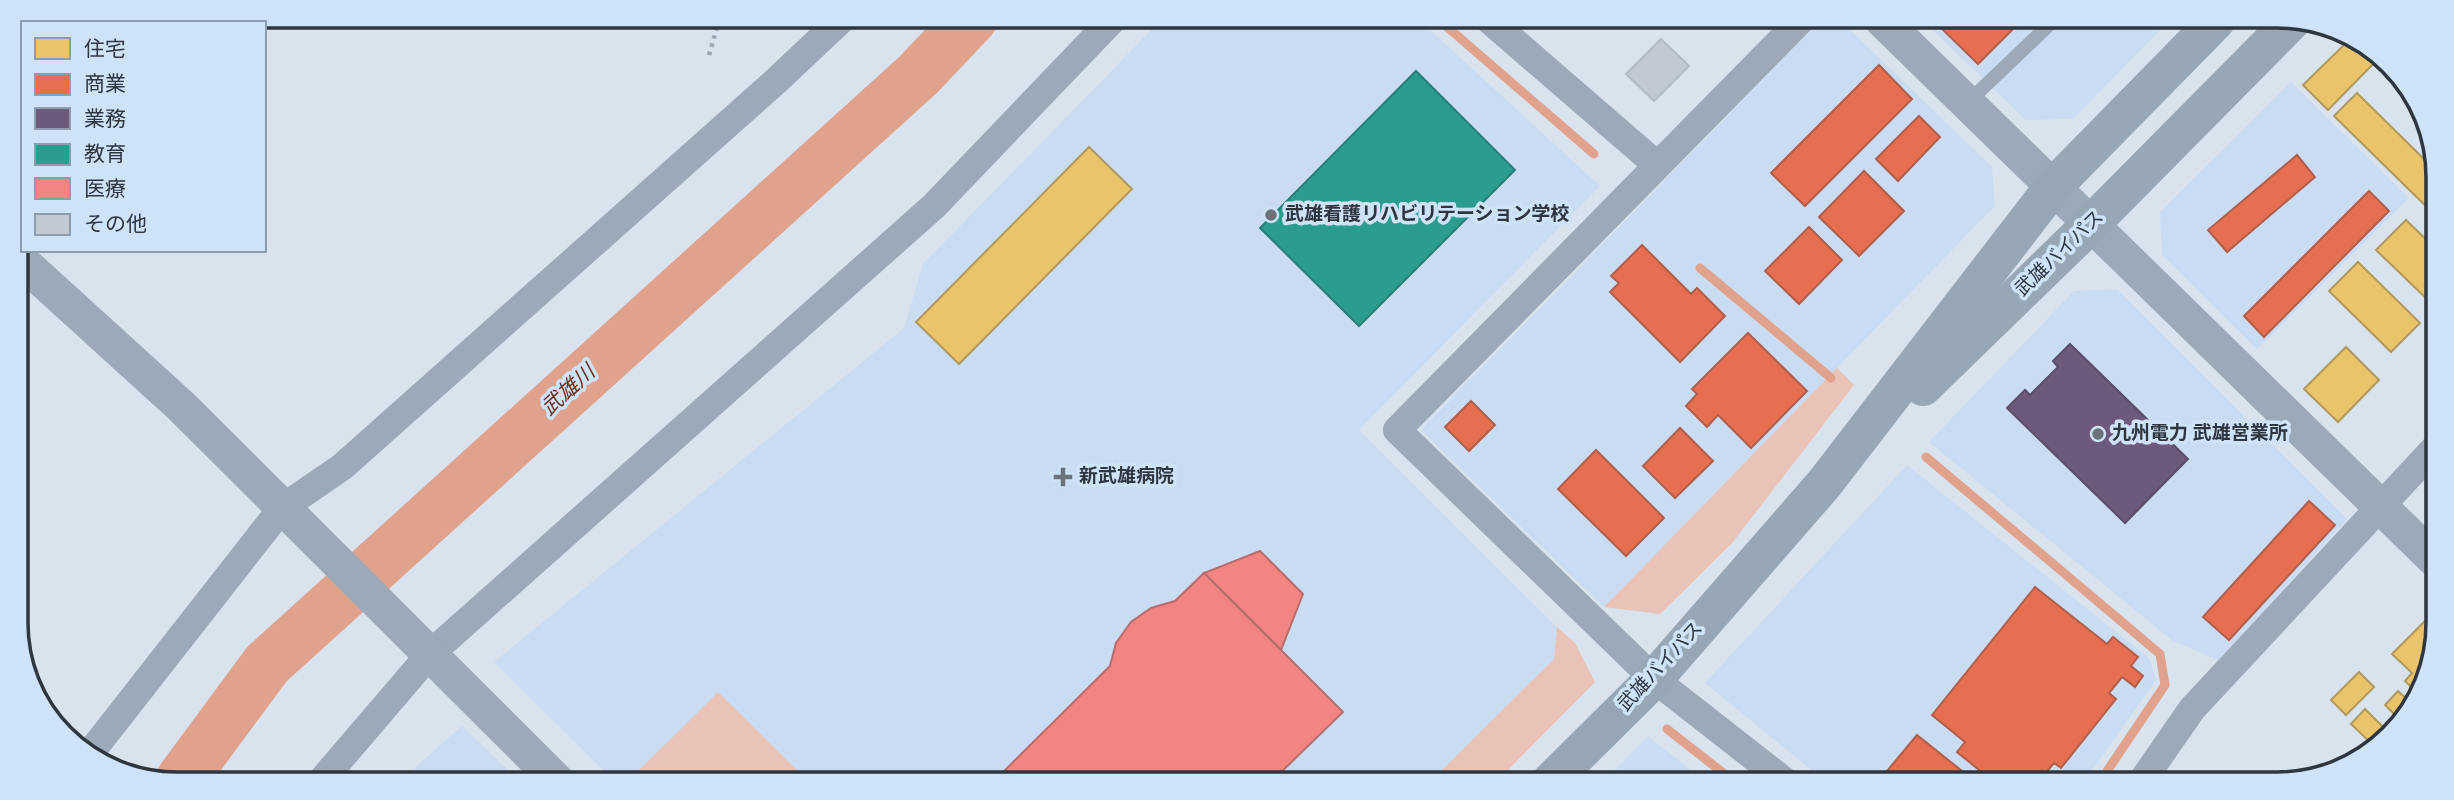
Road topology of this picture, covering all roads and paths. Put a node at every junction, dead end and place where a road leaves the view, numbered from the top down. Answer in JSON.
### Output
{"nodes":[{"id":1,"x":717,"y":28,"type":"edge"},
{"id":2,"x":833,"y":28,"type":"edge"},
{"id":3,"x":1104,"y":28,"type":"edge"},
{"id":4,"x":1498,"y":28,"type":"edge"},
{"id":5,"x":1793,"y":28,"type":"edge"},
{"id":6,"x":1890,"y":28,"type":"edge"},
{"id":7,"x":2046,"y":28,"type":"edge"},
{"id":8,"x":2209,"y":28,"type":"edge"},
{"id":9,"x":2285,"y":28,"type":"edge"},
{"id":10,"x":709,"y":55,"type":"dead end"},
{"id":11,"x":1967,"y":103,"type":"junction"},
{"id":12,"x":1657,"y":165,"type":"junction"},
{"id":13,"x":2053,"y":187,"type":"junction"},
{"id":14,"x":2091,"y":224,"type":"junction"},
{"id":15,"x":28,"y":267,"type":"edge"},
{"id":16,"x":2426,"y":458,"type":"edge"},
{"id":17,"x":1824,"y":484,"type":"junction"},
{"id":18,"x":2381,"y":507,"type":"junction"},
{"id":19,"x":285,"y":511,"type":"junction"},
{"id":20,"x":2426,"y":551,"type":"edge"},
{"id":21,"x":426,"y":651,"type":"junction"},
{"id":22,"x":1654,"y":679,"type":"junction"},
{"id":23,"x":383,"y":709,"type":"junction"},
{"id":24,"x":95,"y":747,"type":"edge"},
{"id":25,"x":329,"y":772,"type":"edge"},
{"id":26,"x":352,"y":772,"type":"edge"},
{"id":27,"x":548,"y":772,"type":"edge"},
{"id":28,"x":1560,"y":772,"type":"edge"},
{"id":29,"x":1773,"y":772,"type":"edge"},
{"id":30,"x":2148,"y":772,"type":"edge"}],
"edges":[{"from":1,"to":10,"type":"path"},
{"from":2,"to":19,"type":"street"},
{"from":3,"to":21,"type":"street"},
{"from":4,"to":12,"type":"street"},
{"from":5,"to":12,"type":"street"},
{"from":6,"to":11,"type":"street"},
{"from":7,"to":11,"type":"lane"},
{"from":8,"to":13,"type":"highway","name":"武雄バイパス"},
{"from":9,"to":14,"type":"highway","name":"武雄バイパス"},
{"from":11,"to":13,"type":"street"},
{"from":12,"to":22,"type":"street"},
{"from":13,"to":14,"type":"street"},
{"from":13,"to":17,"type":"highway","name":"武雄バイパス"},
{"from":14,"to":17,"type":"highway","name":"武雄バイパス"},
{"from":14,"to":18,"type":"street"},
{"from":15,"to":19,"type":"street"},
{"from":16,"to":18,"type":"street"},
{"from":17,"to":22,"type":"highway","name":"武雄バイパス"},
{"from":18,"to":20,"type":"street"},
{"from":18,"to":30,"type":"street"},
{"from":19,"to":21,"type":"street"},
{"from":19,"to":24,"type":"street"},
{"from":21,"to":23,"type":"street"},
{"from":21,"to":27,"type":"street"},
{"from":22,"to":28,"type":"highway","name":"武雄バイパス"},
{"from":22,"to":29,"type":"street"},
{"from":23,"to":25,"type":"street"},
{"from":23,"to":26,"type":"street"}]}
